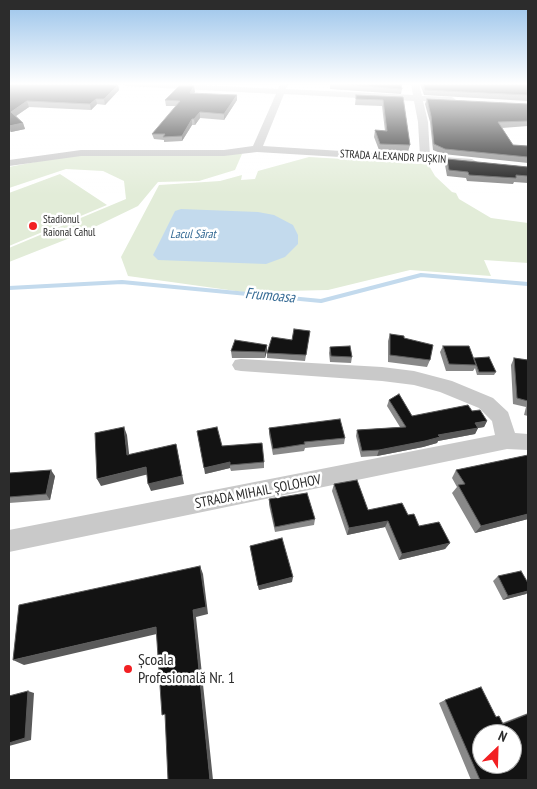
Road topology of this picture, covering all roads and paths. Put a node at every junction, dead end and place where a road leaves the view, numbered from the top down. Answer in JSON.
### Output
{"nodes":[{"id":1,"x":269,"y":121,"type":"edge"},
{"id":2,"x":423,"y":121,"type":"edge"},
{"id":3,"x":257,"y":149,"type":"junction"},
{"id":4,"x":425,"y":158,"type":"junction"},
{"id":5,"x":9,"y":163,"type":"edge"},
{"id":6,"x":482,"y":163,"type":"edge"},
{"id":7,"x":241,"y":365,"type":"dead end"},
{"id":8,"x":518,"y":442,"type":"edge"},
{"id":9,"x":9,"y":541,"type":"edge"}],
"edges":[{"from":1,"to":3,"type":"street"},
{"from":2,"to":4,"type":"street"},
{"from":3,"to":4,"type":"street","name":"STRADA ALEXANDR PUȘKIN"},
{"from":3,"to":5,"type":"street","name":"STRADA ALEXANDR PUȘKIN"},
{"from":4,"to":6,"type":"street","name":"STRADA ALEXANDR PUȘKIN"},
{"from":7,"to":8,"type":"street","name":"STRADA MIHAIL ȘOLOHOV"},
{"from":8,"to":9,"type":"street","name":"STRADA MIHAIL ȘOLOHOV"}]}
